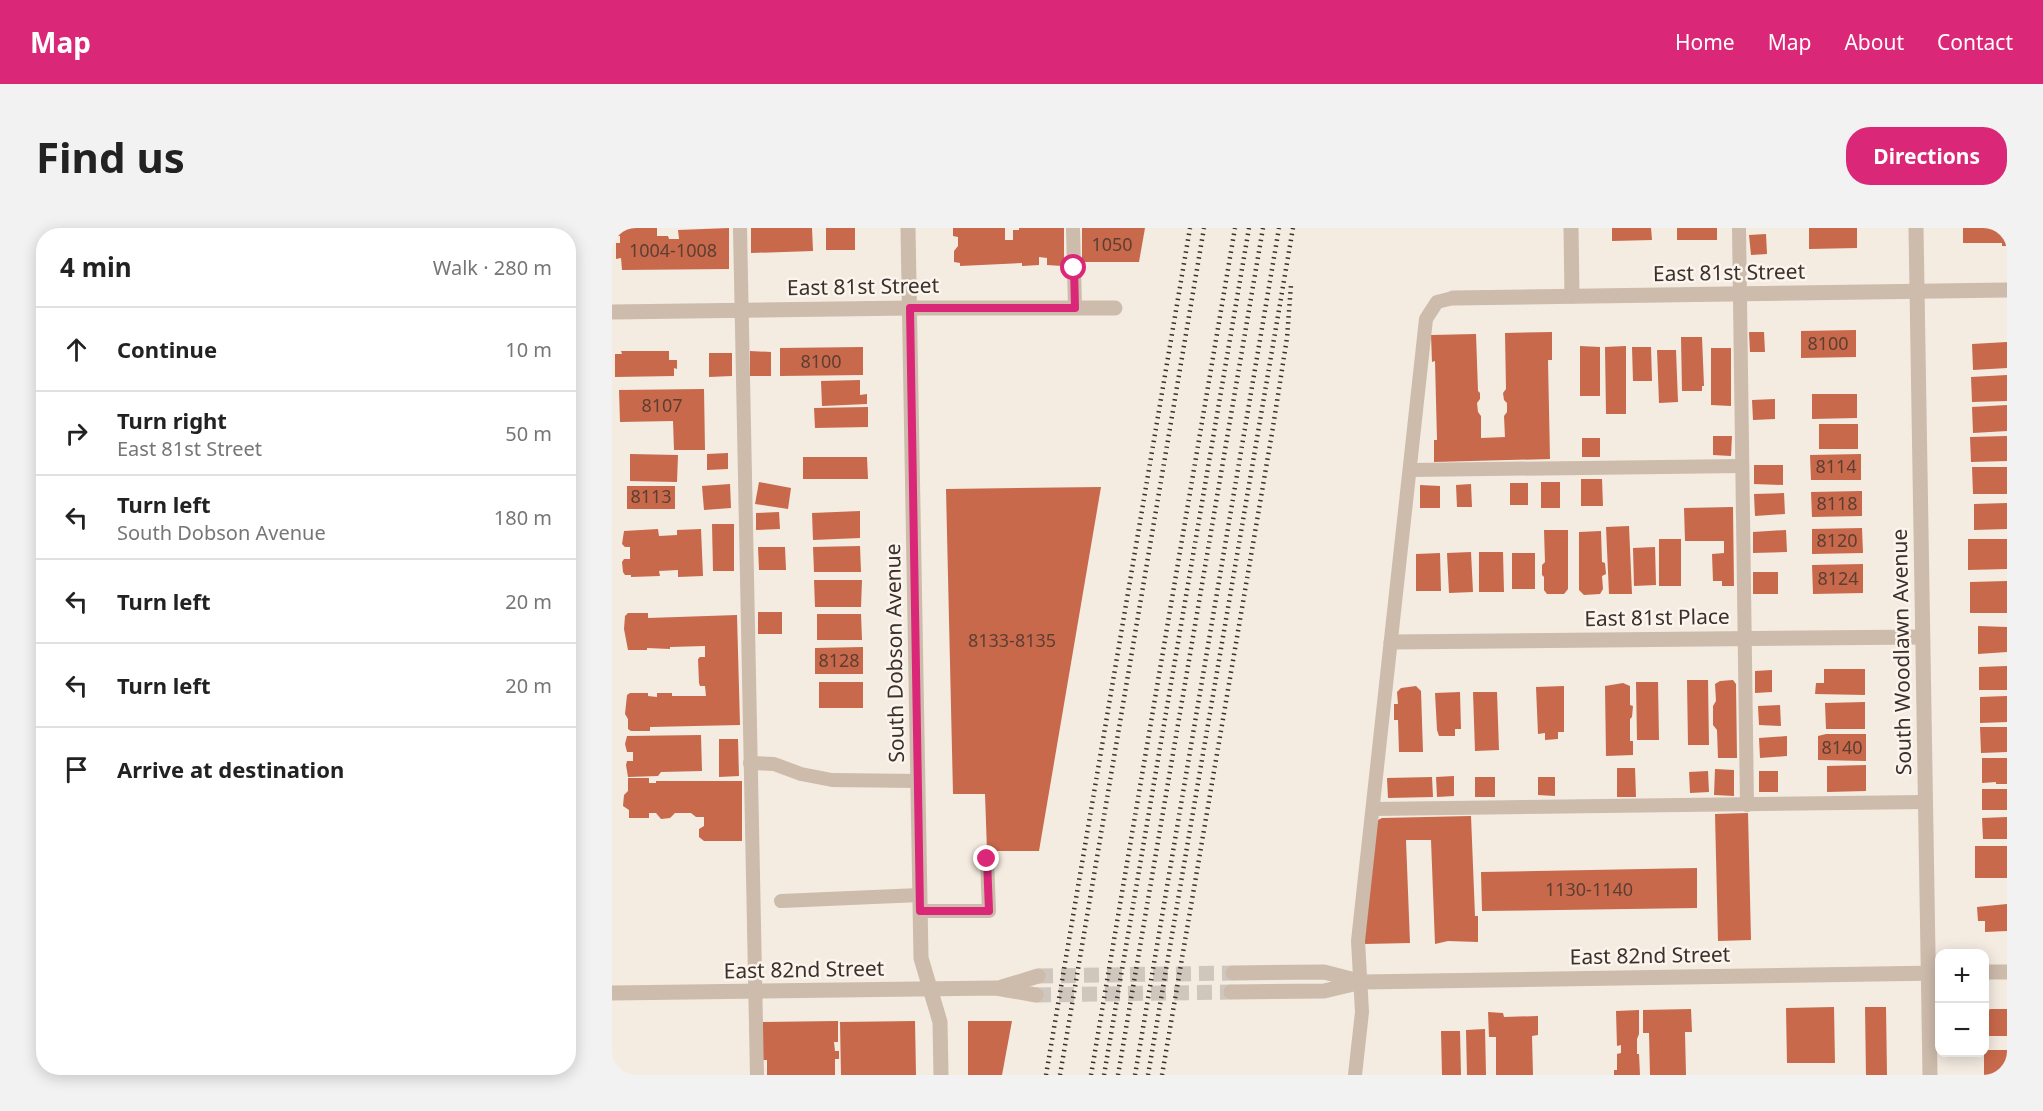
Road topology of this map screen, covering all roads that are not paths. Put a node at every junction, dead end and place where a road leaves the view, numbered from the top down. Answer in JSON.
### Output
{"nodes":[{"id":1,"x":740,"y":228,"type":"edge"},
{"id":2,"x":908,"y":228,"type":"edge"},
{"id":3,"x":1073,"y":228,"type":"edge"},
{"id":4,"x":1571,"y":228,"type":"edge"},
{"id":5,"x":1739,"y":228,"type":"edge"},
{"id":6,"x":1916,"y":228,"type":"edge"},
{"id":7,"x":2007,"y":290,"type":"edge"},
{"id":8,"x":1917,"y":291,"type":"junction"},
{"id":9,"x":1740,"y":293,"type":"junction"},
{"id":10,"x":1572,"y":296,"type":"junction"},
{"id":11,"x":1453,"y":298,"type":"joint"},
{"id":12,"x":910,"y":308,"type":"junction"},
{"id":13,"x":1075,"y":308,"type":"junction"},
{"id":14,"x":1115,"y":308,"type":"dead end"},
{"id":15,"x":741,"y":310,"type":"junction"},
{"id":16,"x":612,"y":312,"type":"edge"},
{"id":17,"x":1742,"y":466,"type":"junction"},
{"id":18,"x":1410,"y":470,"type":"junction"},
{"id":19,"x":1922,"y":637,"type":"junction"},
{"id":20,"x":1745,"y":638,"type":"junction"},
{"id":21,"x":1391,"y":642,"type":"junction"},
{"id":22,"x":750,"y":763,"type":"junction"},
{"id":23,"x":918,"y":782,"type":"junction"},
{"id":24,"x":1925,"y":802,"type":"junction"},
{"id":25,"x":1747,"y":805,"type":"junction"},
{"id":26,"x":1373,"y":809,"type":"junction"},
{"id":27,"x":987,"y":859,"type":"dead end"},
{"id":28,"x":781,"y":901,"type":"dead end"},
{"id":29,"x":920,"y":903,"type":"junction"},
{"id":30,"x":1989,"y":972,"type":"edge"},
{"id":31,"x":2007,"y":972,"type":"edge"},
{"id":32,"x":1233,"y":973,"type":"tunnel mouth"},
{"id":33,"x":1934,"y":973,"type":"edge"},
{"id":34,"x":1038,"y":976,"type":"tunnel mouth"},
{"id":35,"x":1362,"y":982,"type":"junction"},
{"id":36,"x":996,"y":988,"type":"junction"},
{"id":37,"x":930,"y":989,"type":"junction"},
{"id":38,"x":755,"y":991,"type":"junction"},
{"id":39,"x":1231,"y":992,"type":"tunnel mouth"},
{"id":40,"x":612,"y":993,"type":"edge"},
{"id":41,"x":1036,"y":995,"type":"tunnel mouth"},
{"id":42,"x":757,"y":1075,"type":"edge"},
{"id":43,"x":941,"y":1075,"type":"edge"},
{"id":44,"x":1355,"y":1075,"type":"edge"},
{"id":45,"x":1930,"y":1075,"type":"edge"}],
"edges":[{"from":1,"to":15,"type":"lane"},
{"from":2,"to":12,"type":"street","name":"South Dobson Avenue"},
{"from":3,"to":13,"type":"lane"},
{"from":4,"to":10,"type":"street"},
{"from":5,"to":9,"type":"lane"},
{"from":6,"to":8,"type":"street","name":"South Woodlawn Avenue"},
{"from":7,"to":8,"type":"street","name":"East 81st Street"},
{"from":8,"to":9,"type":"street","name":"East 81st Street"},
{"from":8,"to":19,"type":"street","name":"South Woodlawn Avenue"},
{"from":9,"to":10,"type":"street","name":"East 81st Street"},
{"from":9,"to":17,"type":"lane"},
{"from":10,"to":11,"type":"street","name":"East 81st Street"},
{"from":11,"to":18,"type":"lane"},
{"from":12,"to":13,"type":"street","name":"East 81st Street"},
{"from":12,"to":15,"type":"street","name":"East 81st Street"},
{"from":12,"to":23,"type":"street","name":"South Dobson Avenue"},
{"from":13,"to":14,"type":"street","name":"East 81st Street"},
{"from":15,"to":16,"type":"street","name":"East 81st Street"},
{"from":15,"to":22,"type":"lane"},
{"from":17,"to":18,"type":"lane"},
{"from":17,"to":20,"type":"lane"},
{"from":18,"to":21,"type":"lane"},
{"from":19,"to":20,"type":"street","name":"East 81st Place"},
{"from":19,"to":24,"type":"street","name":"South Woodlawn Avenue"},
{"from":20,"to":21,"type":"street","name":"East 81st Place"},
{"from":20,"to":25,"type":"lane"},
{"from":21,"to":26,"type":"lane"},
{"from":22,"to":23,"type":"lane"},
{"from":22,"to":38,"type":"lane"},
{"from":23,"to":29,"type":"street","name":"South Dobson Avenue"},
{"from":24,"to":25,"type":"lane"},
{"from":24,"to":33,"type":"street","name":"South Woodlawn Avenue"},
{"from":25,"to":26,"type":"lane"},
{"from":26,"to":35,"type":"lane"},
{"from":27,"to":29,"type":"lane"},
{"from":28,"to":29,"type":"lane"},
{"from":29,"to":37,"type":"street","name":"South Dobson Avenue"},
{"from":30,"to":31,"type":"street"},
{"from":32,"to":35,"type":"street","name":"East 82nd Street"},
{"from":33,"to":35,"type":"street","name":"East 82nd Street"},
{"from":33,"to":45,"type":"street","name":"South Woodlawn Avenue"},
{"from":34,"to":36,"type":"street","name":"East 82nd Street"},
{"from":35,"to":39,"type":"street","name":"East 82nd Street"},
{"from":35,"to":44,"type":"lane"},
{"from":36,"to":37,"type":"street","name":"East 82nd Street"},
{"from":36,"to":41,"type":"street","name":"East 82nd Street"},
{"from":37,"to":38,"type":"street","name":"East 82nd Street"},
{"from":37,"to":43,"type":"street","name":"South Dobson Avenue"},
{"from":38,"to":40,"type":"street","name":"East 82nd Street"},
{"from":38,"to":42,"type":"lane"}]}
